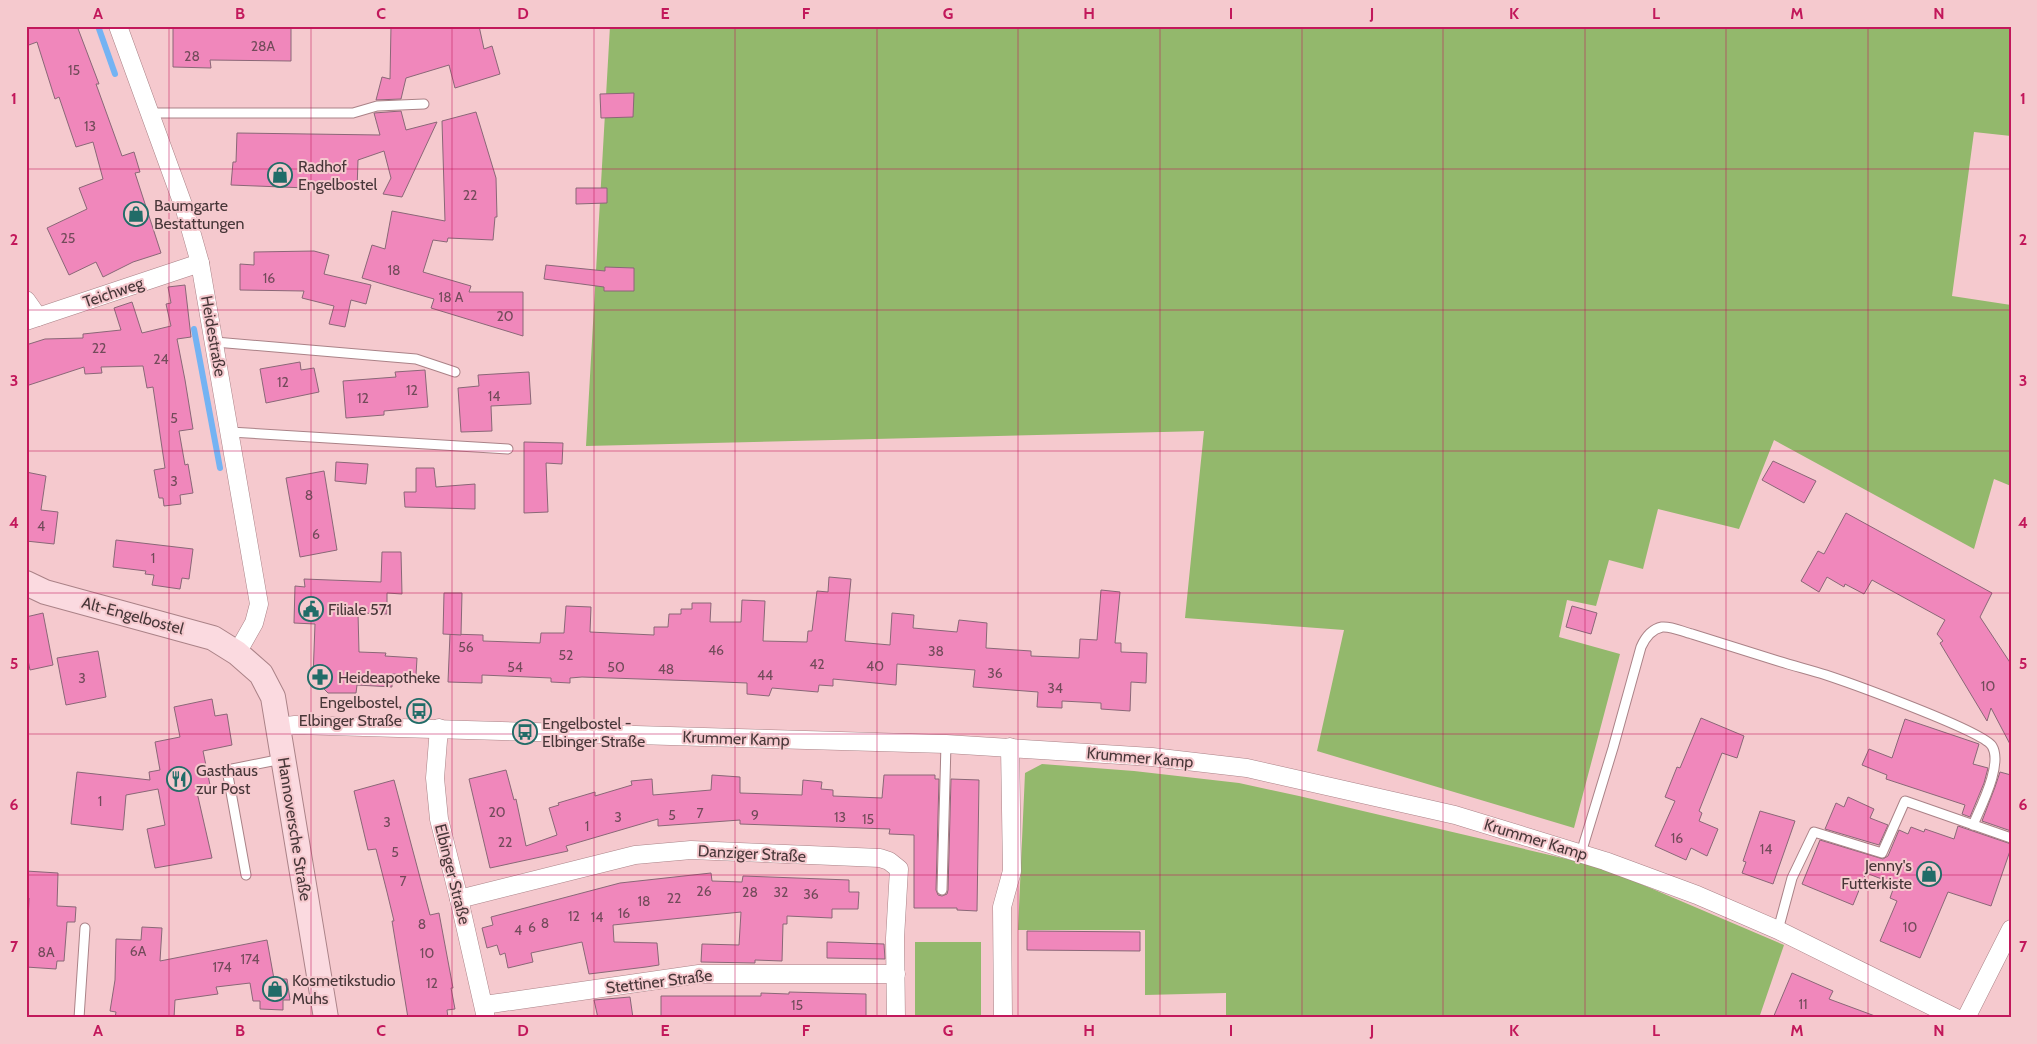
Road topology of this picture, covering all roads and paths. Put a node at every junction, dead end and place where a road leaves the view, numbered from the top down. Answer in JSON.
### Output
{"nodes":[{"id":1,"x":118,"y":26,"type":"edge"},
{"id":2,"x":424,"y":104,"type":"dead end"},
{"id":3,"x":149,"y":113,"type":"junction"},
{"id":4,"x":200,"y":263,"type":"junction"},
{"id":5,"x":26,"y":300,"type":"edge"},
{"id":6,"x":32,"y":319,"type":"edge"},
{"id":7,"x":215,"y":342,"type":"junction"},
{"id":8,"x":455,"y":372,"type":"dead end"},
{"id":9,"x":230,"y":432,"type":"junction"},
{"id":10,"x":508,"y":449,"type":"dead end"},
{"id":11,"x":26,"y":583,"type":"edge"},
{"id":12,"x":237,"y":653,"type":"junction"},
{"id":13,"x":279,"y":727,"type":"junction"},
{"id":14,"x":439,"y":728,"type":"junction"},
{"id":15,"x":946,"y":744,"type":"junction"},
{"id":16,"x":1010,"y":747,"type":"junction"},
{"id":17,"x":284,"y":759,"type":"junction"},
{"id":18,"x":1973,"y":825,"type":"junction"},
{"id":19,"x":2011,"y":838,"type":"edge"},
{"id":20,"x":1580,"y":853,"type":"junction"},
{"id":21,"x":246,"y":875,"type":"dead end"},
{"id":22,"x":942,"y":890,"type":"dead end"},
{"id":23,"x":459,"y":900,"type":"junction"},
{"id":24,"x":85,"y":928,"type":"dead end"},
{"id":25,"x":2011,"y":928,"type":"edge"},
{"id":26,"x":1778,"y":930,"type":"junction"},
{"id":27,"x":896,"y":974,"type":"junction"},
{"id":28,"x":485,"y":1011,"type":"edge"},
{"id":29,"x":79,"y":1018,"type":"edge"},
{"id":30,"x":326,"y":1018,"type":"edge"},
{"id":31,"x":896,"y":1018,"type":"edge"},
{"id":32,"x":1003,"y":1018,"type":"edge"},
{"id":33,"x":1956,"y":1018,"type":"edge"},
{"id":34,"x":1966,"y":1018,"type":"edge"}],
"edges":[{"from":1,"to":3,"type":"street","name":"Heidestraße"},
{"from":2,"to":3,"type":"lane"},
{"from":3,"to":4,"type":"street","name":"Heidestraße"},
{"from":4,"to":6,"type":"street","name":"Teichweg"},
{"from":4,"to":7,"type":"street","name":"Heidestraße"},
{"from":5,"to":6,"type":"street"},
{"from":7,"to":8,"type":"lane"},
{"from":7,"to":9,"type":"street","name":"Heidestraße"},
{"from":9,"to":10,"type":"lane"},
{"from":9,"to":12,"type":"street","name":"Heidestraße"},
{"from":11,"to":12,"type":"street","name":"Alt-Engelbostel"},
{"from":12,"to":13,"type":"street","name":"Hannoversche Straße"},
{"from":13,"to":14,"type":"street","name":"Krummer Kamp"},
{"from":13,"to":17,"type":"street","name":"Hannoversche Straße"},
{"from":14,"to":15,"type":"street","name":"Krummer Kamp"},
{"from":14,"to":23,"type":"street","name":"Elbinger Straße"},
{"from":15,"to":16,"type":"street","name":"Krummer Kamp"},
{"from":15,"to":22,"type":"lane"},
{"from":16,"to":20,"type":"street","name":"Krummer Kamp"},
{"from":16,"to":32,"type":"street"},
{"from":17,"to":21,"type":"lane"},
{"from":17,"to":30,"type":"street","name":"Hannoversche Straße"},
{"from":18,"to":19,"type":"lane"},
{"from":18,"to":20,"type":"lane"},
{"from":18,"to":26,"type":"lane"},
{"from":20,"to":26,"type":"street","name":"Krummer Kamp"},
{"from":23,"to":27,"type":"street","name":"Danziger Straße"},
{"from":23,"to":28,"type":"street","name":"Elbinger Straße"},
{"from":24,"to":29,"type":"lane"},
{"from":25,"to":34,"type":"street"},
{"from":26,"to":33,"type":"street","name":"Krummer Kamp"},
{"from":27,"to":28,"type":"street","name":"Stettiner Straße"},
{"from":27,"to":31,"type":"street","name":"Danziger Straße"}]}
